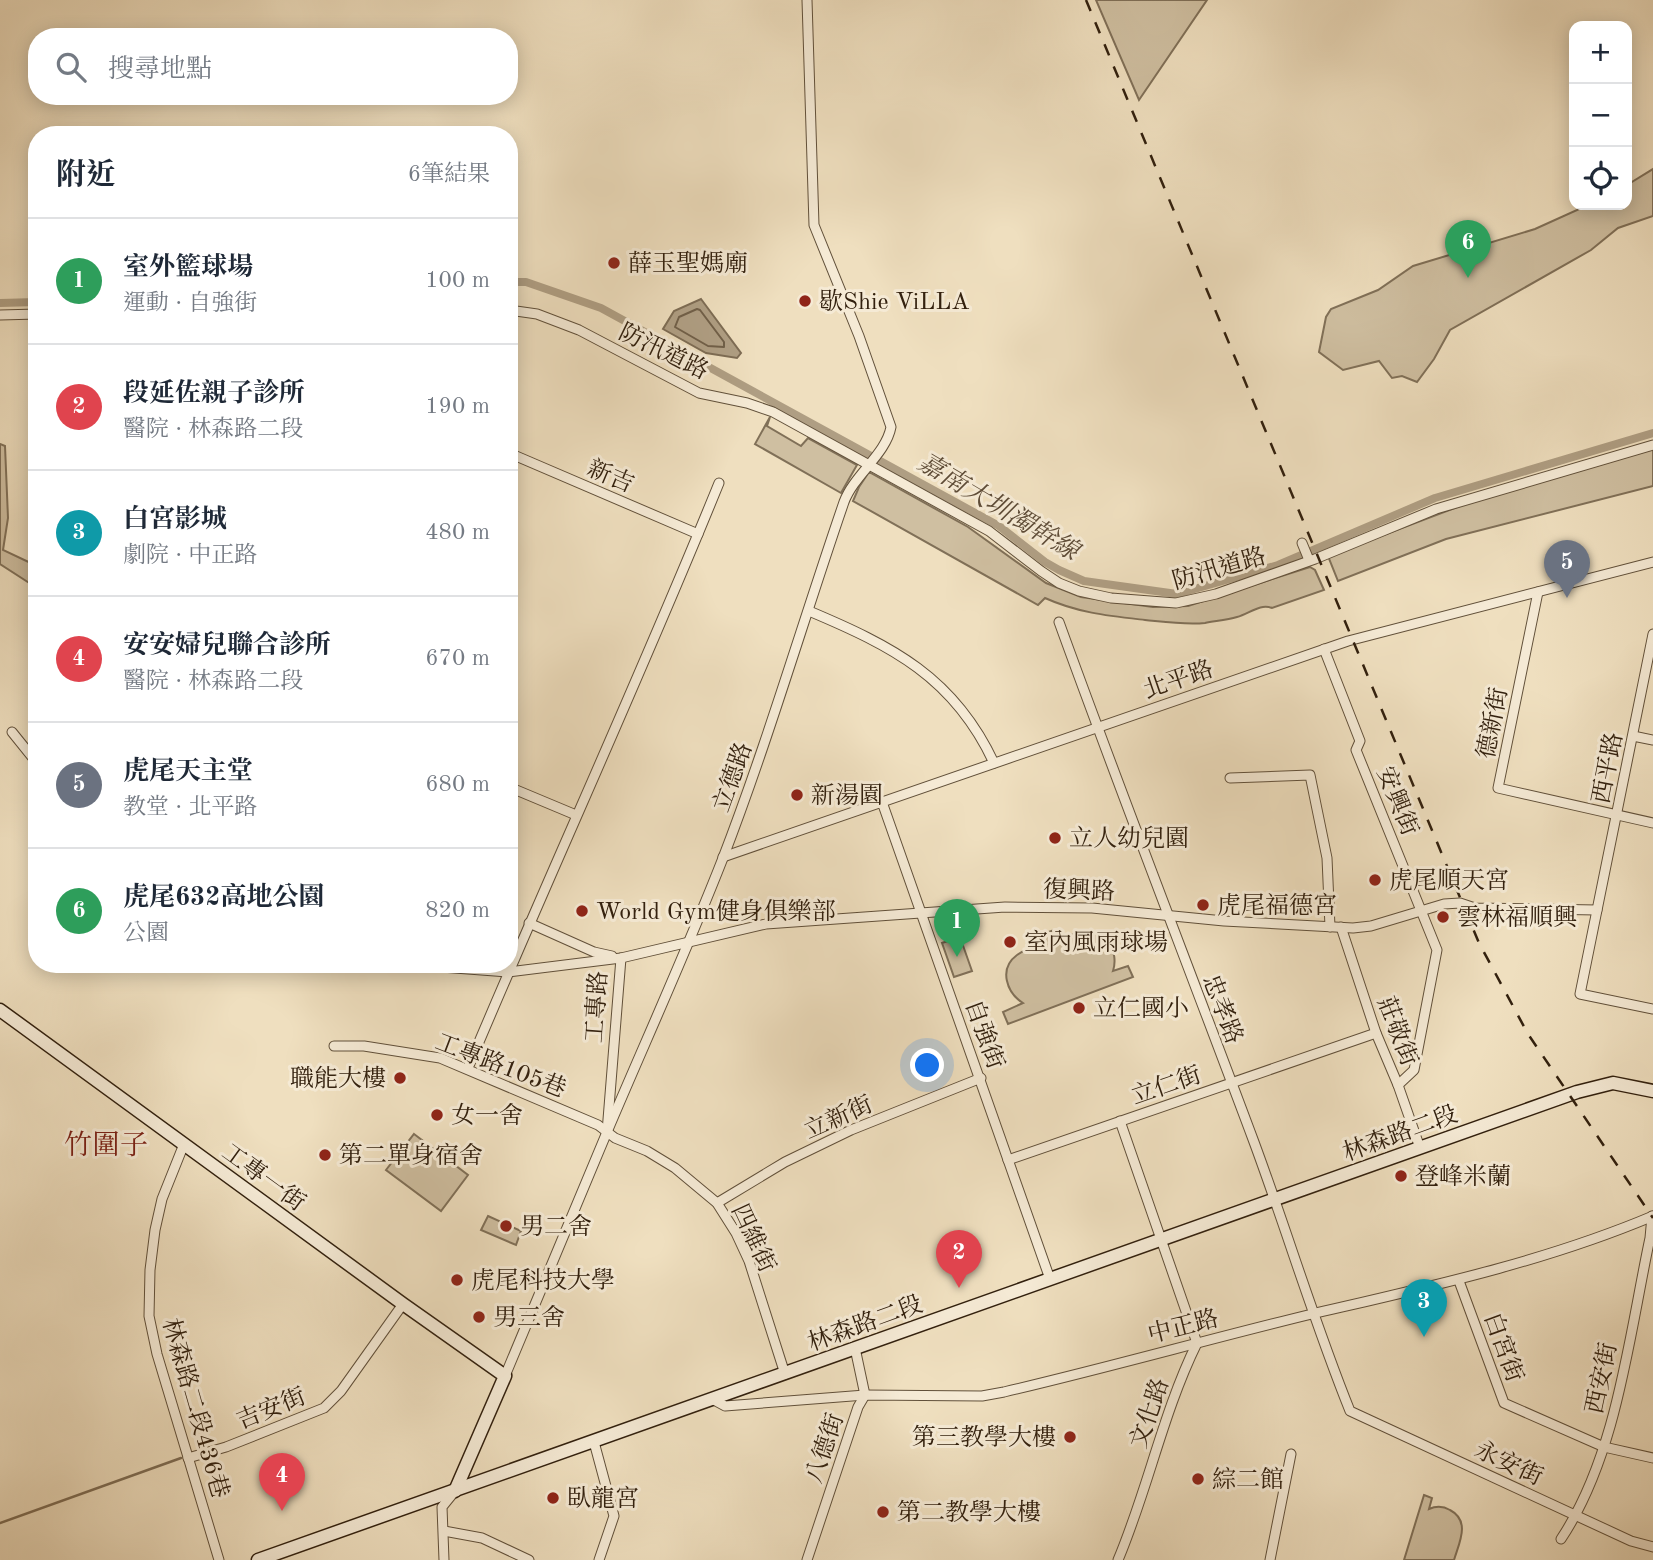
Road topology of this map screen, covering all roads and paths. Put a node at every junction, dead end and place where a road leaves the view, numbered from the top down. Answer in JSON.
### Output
{"nodes":[{"id":1,"x":807,"y":0,"type":"edge"},
{"id":2,"x":518,"y":311,"type":"edge"},
{"id":3,"x":28,"y":314,"type":"edge"},
{"id":4,"x":0,"y":315,"type":"edge"},
{"id":5,"x":1653,"y":445,"type":"edge"},
{"id":6,"x":518,"y":457,"type":"edge"},
{"id":7,"x":868,"y":463,"type":"junction"},
{"id":8,"x":719,"y":483,"type":"dead end"},
{"id":9,"x":698,"y":534,"type":"junction"},
{"id":10,"x":1302,"y":543,"type":"dead end"},
{"id":11,"x":1309,"y":560,"type":"junction"},
{"id":12,"x":1653,"y":562,"type":"edge"},
{"id":13,"x":1538,"y":592,"type":"junction"},
{"id":14,"x":809,"y":611,"type":"junction"},
{"id":15,"x":1059,"y":622,"type":"dead end"},
{"id":16,"x":1653,"y":634,"type":"edge"},
{"id":17,"x":1324,"y":649,"type":"junction"},
{"id":18,"x":1650,"y":660,"type":"edge"},
{"id":19,"x":1098,"y":727,"type":"junction"},
{"id":20,"x":12,"y":732,"type":"dead end"},
{"id":21,"x":1633,"y":736,"type":"junction"},
{"id":22,"x":1653,"y":740,"type":"edge"},
{"id":23,"x":28,"y":752,"type":"edge"},
{"id":24,"x":994,"y":763,"type":"junction"},
{"id":25,"x":1230,"y":778,"type":"dead end"},
{"id":26,"x":518,"y":791,"type":"edge"},
{"id":27,"x":882,"y":802,"type":"junction"},
{"id":28,"x":1617,"y":814,"type":"junction"},
{"id":29,"x":576,"y":816,"type":"junction"},
{"id":30,"x":1653,"y":823,"type":"edge"},
{"id":31,"x":723,"y":857,"type":"junction"},
{"id":32,"x":1597,"y":910,"type":"junction"},
{"id":33,"x":1421,"y":911,"type":"junction"},
{"id":34,"x":922,"y":912,"type":"junction"},
{"id":35,"x":1167,"y":916,"type":"junction"},
{"id":36,"x":529,"y":923,"type":"junction"},
{"id":37,"x":1336,"y":927,"type":"junction"},
{"id":38,"x":688,"y":942,"type":"junction"},
{"id":39,"x":518,"y":949,"type":"edge"},
{"id":40,"x":621,"y":958,"type":"junction"},
{"id":41,"x":518,"y":971,"type":"edge"},
{"id":42,"x":508,"y":973,"type":"edge"},
{"id":43,"x":1653,"y":1009,"type":"edge"},
{"id":44,"x":0,"y":1010,"type":"edge"},
{"id":45,"x":1376,"y":1033,"type":"junction"},
{"id":46,"x":334,"y":1046,"type":"dead end"},
{"id":47,"x":468,"y":1069,"type":"junction"},
{"id":48,"x":981,"y":1078,"type":"junction"},
{"id":49,"x":1231,"y":1083,"type":"junction"},
{"id":50,"x":1398,"y":1085,"type":"junction"},
{"id":51,"x":1653,"y":1091,"type":"edge"},
{"id":52,"x":1120,"y":1121,"type":"junction"},
{"id":53,"x":607,"y":1132,"type":"junction"},
{"id":54,"x":184,"y":1144,"type":"junction"},
{"id":55,"x":1420,"y":1148,"type":"junction"},
{"id":56,"x":1008,"y":1160,"type":"junction"},
{"id":57,"x":1274,"y":1200,"type":"junction"},
{"id":58,"x":717,"y":1203,"type":"junction"},
{"id":59,"x":1652,"y":1216,"type":"edge"},
{"id":60,"x":1162,"y":1240,"type":"junction"},
{"id":61,"x":1050,"y":1279,"type":"junction"},
{"id":62,"x":1459,"y":1280,"type":"junction"},
{"id":63,"x":403,"y":1304,"type":"junction"},
{"id":64,"x":1313,"y":1314,"type":"junction"},
{"id":65,"x":1197,"y":1343,"type":"junction"},
{"id":66,"x":855,"y":1348,"type":"junction"},
{"id":67,"x":785,"y":1374,"type":"junction"},
{"id":68,"x":505,"y":1376,"type":"junction"},
{"id":69,"x":865,"y":1395,"type":"junction"},
{"id":70,"x":712,"y":1399,"type":"junction"},
{"id":71,"x":1350,"y":1410,"type":"joint"},
{"id":72,"x":594,"y":1442,"type":"junction"},
{"id":73,"x":1604,"y":1447,"type":"junction"},
{"id":74,"x":1291,"y":1454,"type":"dead end"},
{"id":75,"x":188,"y":1458,"type":"junction"},
{"id":76,"x":1653,"y":1458,"type":"edge"},
{"id":77,"x":455,"y":1491,"type":"junction"},
{"id":78,"x":1575,"y":1515,"type":"junction"},
{"id":79,"x":444,"y":1531,"type":"junction"},
{"id":80,"x":1560,"y":1539,"type":"dead end"},
{"id":81,"x":1653,"y":1547,"type":"edge"},
{"id":82,"x":219,"y":1560,"type":"edge"},
{"id":83,"x":258,"y":1560,"type":"edge"},
{"id":84,"x":444,"y":1560,"type":"edge"},
{"id":85,"x":529,"y":1560,"type":"edge"},
{"id":86,"x":599,"y":1560,"type":"edge"},
{"id":87,"x":807,"y":1560,"type":"edge"},
{"id":88,"x":1118,"y":1560,"type":"edge"},
{"id":89,"x":1270,"y":1560,"type":"edge"}],
"edges":[{"from":1,"to":7,"type":"street","name":"立德路"},
{"from":2,"to":7,"type":"street","name":"防汛道路"},
{"from":3,"to":4,"type":"street"},
{"from":5,"to":11,"type":"street","name":"防汛道路"},
{"from":6,"to":9,"type":"street","name":"新吉"},
{"from":7,"to":11,"type":"street","name":"防汛道路"},
{"from":7,"to":14,"type":"street","name":"立德路"},
{"from":8,"to":9,"type":"street"},
{"from":9,"to":29,"type":"street"},
{"from":10,"to":11,"type":"street"},
{"from":12,"to":13,"type":"street","name":"北平路"},
{"from":13,"to":17,"type":"street","name":"北平路"},
{"from":13,"to":28,"type":"street","name":"德新街"},
{"from":14,"to":24,"type":"street"},
{"from":14,"to":31,"type":"street","name":"立德路"},
{"from":15,"to":19,"type":"street","name":"忠孝路"},
{"from":16,"to":18,"type":"street","name":"西平路"},
{"from":17,"to":19,"type":"street","name":"北平路"},
{"from":17,"to":33,"type":"street","name":"安興街"},
{"from":18,"to":21,"type":"street","name":"西平路"},
{"from":19,"to":24,"type":"street","name":"北平路"},
{"from":19,"to":35,"type":"street","name":"忠孝路"},
{"from":20,"to":23,"type":"street"},
{"from":21,"to":22,"type":"street"},
{"from":21,"to":28,"type":"street","name":"西平路"},
{"from":24,"to":27,"type":"street","name":"北平路"},
{"from":25,"to":37,"type":"street","name":"莊敬街"},
{"from":26,"to":29,"type":"street"},
{"from":27,"to":31,"type":"street","name":"北平路"},
{"from":27,"to":34,"type":"street","name":"自強街"},
{"from":28,"to":30,"type":"street","name":"德新街"},
{"from":28,"to":32,"type":"street","name":"西平路"},
{"from":29,"to":36,"type":"street"},
{"from":31,"to":38,"type":"street","name":"立德路"},
{"from":32,"to":33,"type":"street","name":"復興路"},
{"from":32,"to":43,"type":"street"},
{"from":33,"to":37,"type":"street","name":"復興路"},
{"from":33,"to":50,"type":"street","name":"安興街"},
{"from":34,"to":35,"type":"street","name":"復興路"},
{"from":34,"to":38,"type":"street","name":"復興路"},
{"from":34,"to":48,"type":"street","name":"自強街"},
{"from":35,"to":37,"type":"street","name":"復興路"},
{"from":35,"to":49,"type":"street","name":"忠孝路"},
{"from":36,"to":39,"type":"street"},
{"from":36,"to":40,"type":"street","name":"工專路"},
{"from":37,"to":45,"type":"street","name":"莊敬街"},
{"from":38,"to":40,"type":"street","name":"復興路"},
{"from":38,"to":53,"type":"street","name":"立德路"},
{"from":40,"to":41,"type":"street","name":"復興路"},
{"from":40,"to":53,"type":"street","name":"工專路"},
{"from":42,"to":47,"type":"street"},
{"from":44,"to":54,"type":"main road","name":"工專一街"},
{"from":45,"to":49,"type":"street","name":"立仁街"},
{"from":45,"to":50,"type":"street","name":"莊敬街"},
{"from":46,"to":47,"type":"street","name":"工專路105巷"},
{"from":47,"to":53,"type":"street","name":"工專路105巷"},
{"from":48,"to":56,"type":"street","name":"自強街"},
{"from":48,"to":58,"type":"street","name":"立新街"},
{"from":49,"to":52,"type":"street","name":"立仁街"},
{"from":49,"to":57,"type":"street","name":"忠孝路"},
{"from":50,"to":55,"type":"street","name":"莊敬街"},
{"from":51,"to":55,"type":"main road","name":"林森路二段"},
{"from":52,"to":56,"type":"street","name":"立仁街"},
{"from":52,"to":60,"type":"street"},
{"from":53,"to":58,"type":"street","name":"四維街"},
{"from":53,"to":68,"type":"street","name":"工專路"},
{"from":54,"to":63,"type":"main road","name":"工專一街"},
{"from":54,"to":75,"type":"street","name":"林森路二段436巷"},
{"from":55,"to":57,"type":"main road","name":"林森路二段"},
{"from":56,"to":61,"type":"street","name":"自強街"},
{"from":57,"to":60,"type":"main road","name":"林森路二段"},
{"from":57,"to":64,"type":"street","name":"忠孝路"},
{"from":58,"to":67,"type":"street","name":"四維街"},
{"from":59,"to":62,"type":"street","name":"中正路"},
{"from":59,"to":73,"type":"street","name":"西安街"},
{"from":60,"to":61,"type":"main road","name":"林森路二段"},
{"from":60,"to":65,"type":"street"},
{"from":61,"to":66,"type":"main road","name":"林森路二段"},
{"from":62,"to":64,"type":"street","name":"中正路"},
{"from":62,"to":73,"type":"street","name":"白宮街"},
{"from":63,"to":68,"type":"main road","name":"工專一街"},
{"from":63,"to":75,"type":"street","name":"吉安街"},
{"from":64,"to":65,"type":"street","name":"中正路"},
{"from":64,"to":71,"type":"street","name":"忠孝路"},
{"from":65,"to":69,"type":"street","name":"中正路"},
{"from":65,"to":88,"type":"street","name":"文化路"},
{"from":66,"to":67,"type":"main road","name":"林森路二段"},
{"from":66,"to":69,"type":"street","name":"八德街"},
{"from":67,"to":70,"type":"main road","name":"林森路二段"},
{"from":68,"to":77,"type":"main road","name":"工專路"},
{"from":69,"to":70,"type":"street","name":"中正路"},
{"from":69,"to":87,"type":"street","name":"八德街"},
{"from":70,"to":72,"type":"main road","name":"林森路二段"},
{"from":71,"to":78,"type":"street","name":"永安街"},
{"from":72,"to":77,"type":"main road","name":"林森路二段"},
{"from":72,"to":86,"type":"street"},
{"from":73,"to":76,"type":"street","name":"白宮街"},
{"from":73,"to":78,"type":"street","name":"西安街"},
{"from":74,"to":89,"type":"street"},
{"from":75,"to":82,"type":"street","name":"林森路二段436巷"},
{"from":77,"to":79,"type":"street","name":"工專路"},
{"from":77,"to":83,"type":"main road","name":"林森路二段"},
{"from":78,"to":80,"type":"street","name":"西安街"},
{"from":78,"to":81,"type":"street","name":"永安街"},
{"from":79,"to":84,"type":"street","name":"工專路"},
{"from":79,"to":85,"type":"street"}]}
